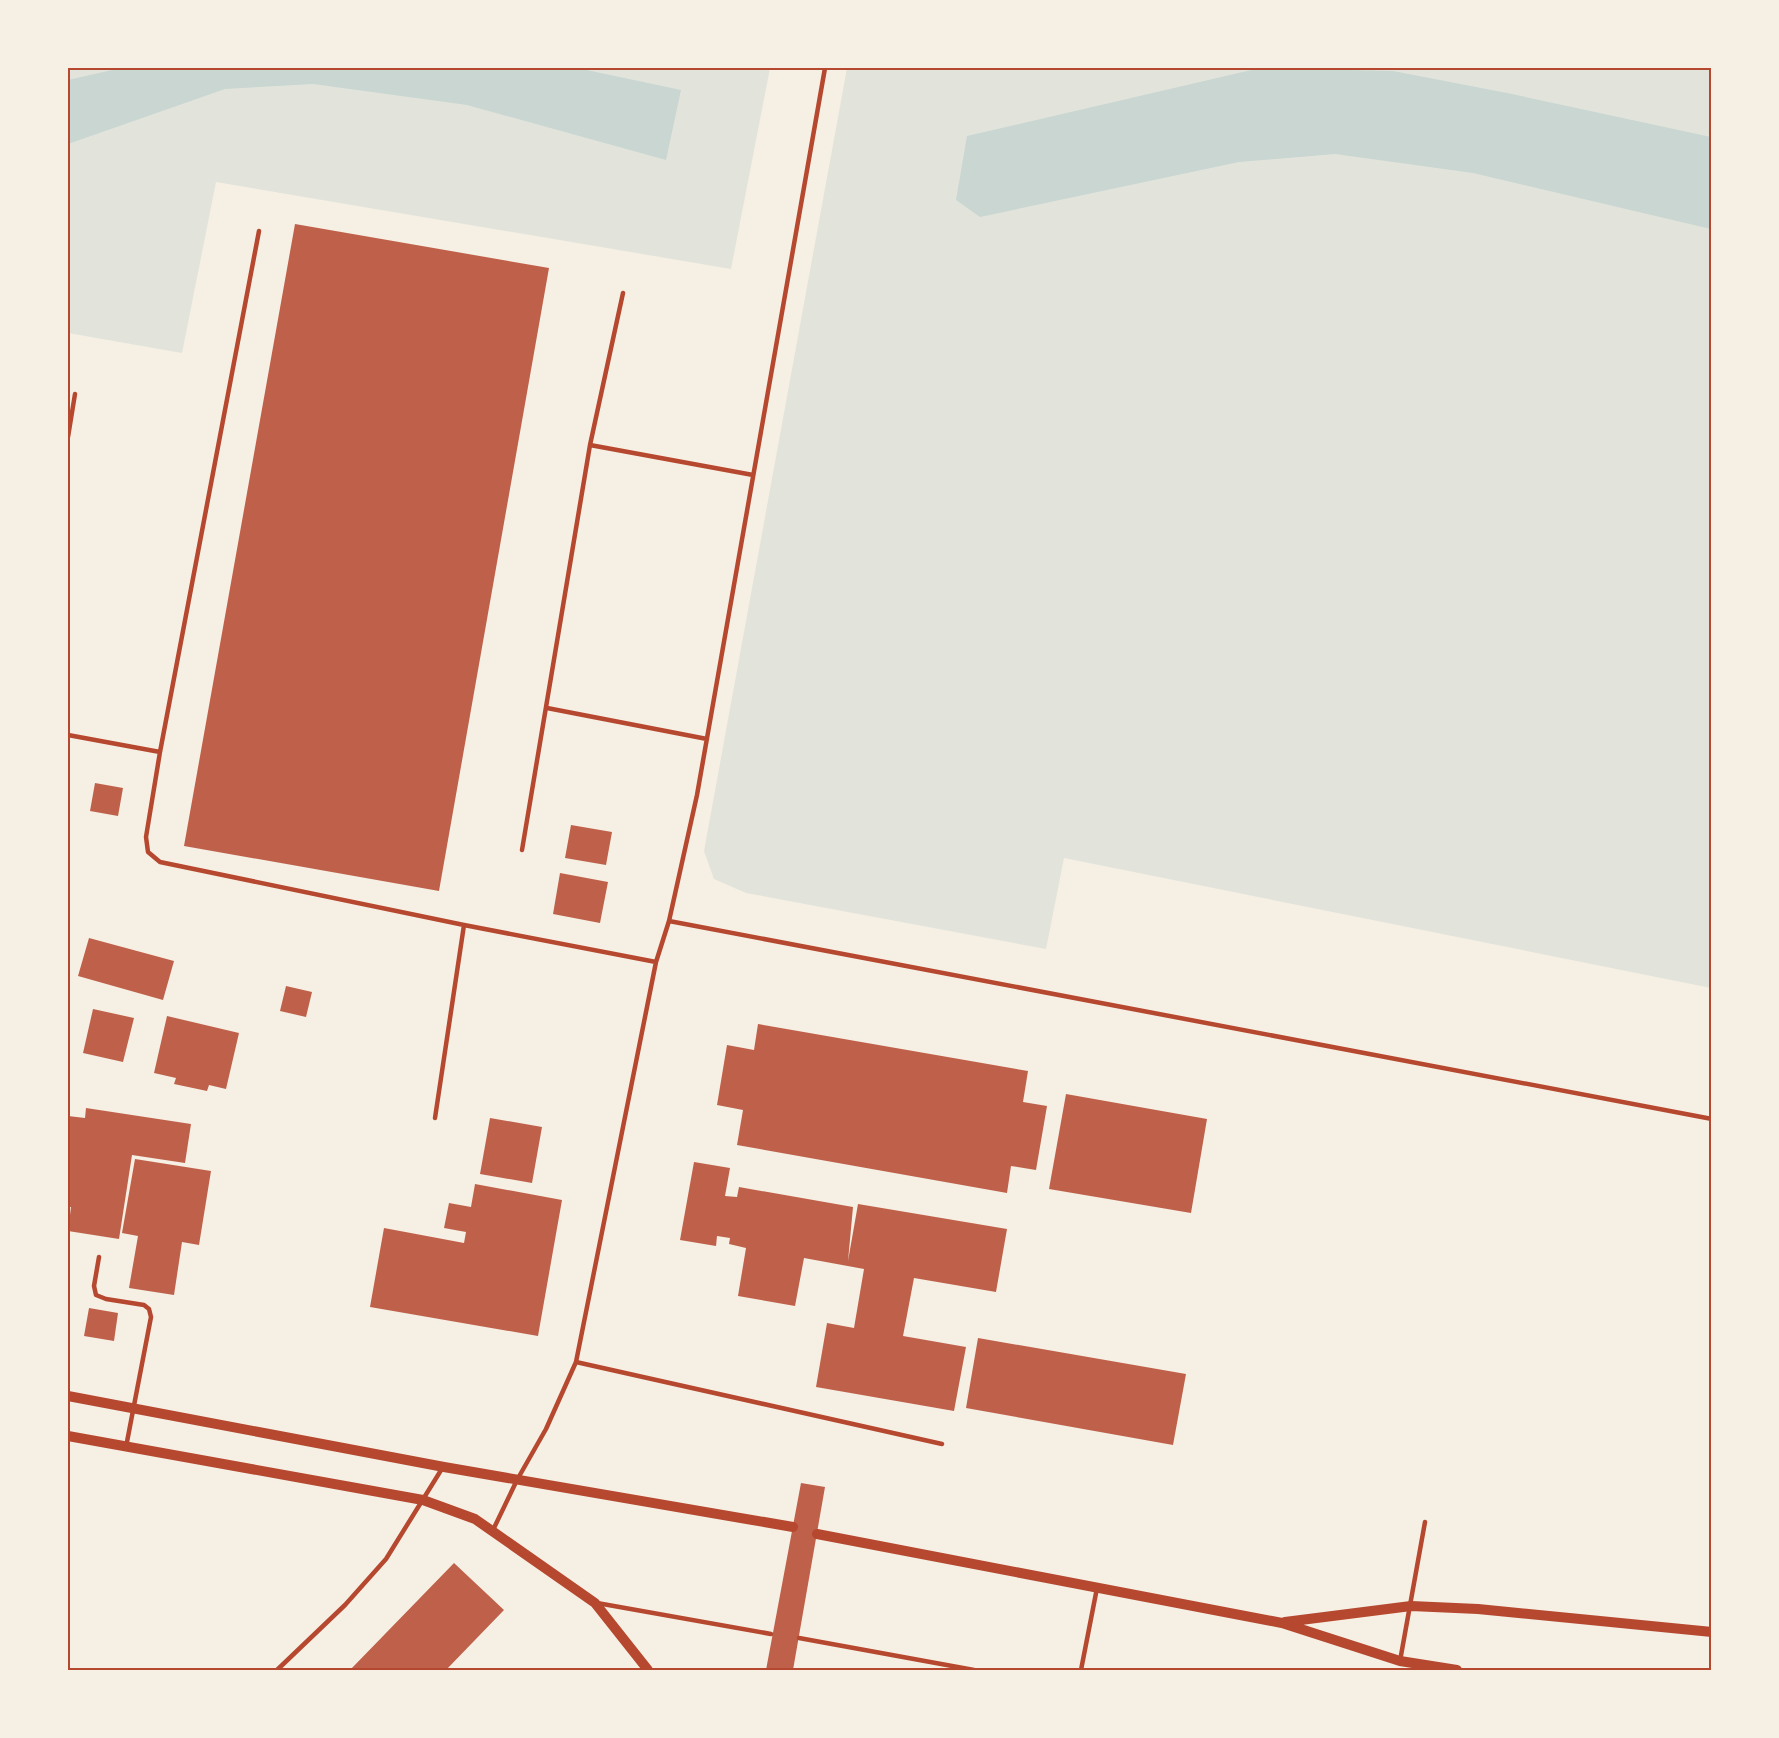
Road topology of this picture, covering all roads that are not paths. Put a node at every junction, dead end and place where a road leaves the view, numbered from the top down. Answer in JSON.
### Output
{"nodes":[{"id":1,"x":825,"y":68,"type":"edge"},
{"id":2,"x":259,"y":231,"type":"dead end"},
{"id":3,"x":623,"y":293,"type":"dead end"},
{"id":4,"x":75,"y":394,"type":"dead end"},
{"id":5,"x":68,"y":437,"type":"edge"},
{"id":6,"x":590,"y":445,"type":"junction"},
{"id":7,"x":753,"y":476,"type":"junction"},
{"id":8,"x":547,"y":708,"type":"junction"},
{"id":9,"x":68,"y":735,"type":"edge"},
{"id":10,"x":707,"y":739,"type":"junction"},
{"id":11,"x":160,"y":752,"type":"junction"},
{"id":12,"x":522,"y":850,"type":"dead end"},
{"id":13,"x":669,"y":921,"type":"junction"},
{"id":14,"x":464,"y":926,"type":"junction"},
{"id":15,"x":656,"y":962,"type":"junction"},
{"id":16,"x":435,"y":1118,"type":"dead end"},
{"id":17,"x":1712,"y":1119,"type":"edge"},
{"id":18,"x":99,"y":1257,"type":"dead end"},
{"id":19,"x":576,"y":1362,"type":"junction"},
{"id":20,"x":68,"y":1396,"type":"edge"},
{"id":21,"x":134,"y":1408,"type":"junction"},
{"id":22,"x":68,"y":1437,"type":"edge"},
{"id":23,"x":942,"y":1444,"type":"dead end"},
{"id":24,"x":126,"y":1447,"type":"junction"},
{"id":25,"x":444,"y":1467,"type":"junction"},
{"id":26,"x":518,"y":1480,"type":"junction"},
{"id":27,"x":423,"y":1500,"type":"junction"},
{"id":28,"x":1425,"y":1522,"type":"dead end"},
{"id":29,"x":793,"y":1527,"type":"dead end"},
{"id":30,"x":493,"y":1531,"type":"junction"},
{"id":31,"x":817,"y":1534,"type":"dead end"},
{"id":32,"x":1097,"y":1588,"type":"junction"},
{"id":33,"x":595,"y":1603,"type":"junction"},
{"id":34,"x":1411,"y":1606,"type":"junction"},
{"id":35,"x":1282,"y":1623,"type":"junction"},
{"id":36,"x":1712,"y":1632,"type":"edge"},
{"id":37,"x":771,"y":1634,"type":"dead end"},
{"id":38,"x":799,"y":1638,"type":"dead end"},
{"id":39,"x":1400,"y":1661,"type":"junction"},
{"id":40,"x":277,"y":1671,"type":"edge"},
{"id":41,"x":648,"y":1671,"type":"edge"},
{"id":42,"x":974,"y":1671,"type":"edge"},
{"id":43,"x":1081,"y":1671,"type":"edge"},
{"id":44,"x":1456,"y":1671,"type":"edge"}],
"edges":[{"from":1,"to":7,"type":"lane"},
{"from":2,"to":11,"type":"lane"},
{"from":3,"to":6,"type":"lane"},
{"from":4,"to":5,"type":"lane"},
{"from":6,"to":7,"type":"lane"},
{"from":6,"to":8,"type":"lane"},
{"from":7,"to":10,"type":"lane"},
{"from":8,"to":10,"type":"lane"},
{"from":8,"to":12,"type":"lane"},
{"from":9,"to":11,"type":"lane"},
{"from":10,"to":13,"type":"lane"},
{"from":11,"to":14,"type":"lane"},
{"from":13,"to":15,"type":"lane"},
{"from":13,"to":17,"type":"lane"},
{"from":14,"to":15,"type":"lane"},
{"from":14,"to":16,"type":"lane"},
{"from":15,"to":19,"type":"lane"},
{"from":18,"to":21,"type":"lane"},
{"from":19,"to":23,"type":"lane"},
{"from":19,"to":26,"type":"lane"},
{"from":20,"to":21,"type":"street"},
{"from":21,"to":24,"type":"lane"},
{"from":21,"to":25,"type":"street"},
{"from":22,"to":24,"type":"street"},
{"from":24,"to":27,"type":"street"},
{"from":25,"to":26,"type":"street"},
{"from":25,"to":27,"type":"lane"},
{"from":26,"to":29,"type":"street"},
{"from":26,"to":30,"type":"lane"},
{"from":27,"to":30,"type":"street"},
{"from":27,"to":40,"type":"lane"},
{"from":28,"to":34,"type":"lane"},
{"from":30,"to":33,"type":"street"},
{"from":31,"to":32,"type":"street"},
{"from":32,"to":35,"type":"street"},
{"from":32,"to":43,"type":"lane"},
{"from":33,"to":37,"type":"lane"},
{"from":33,"to":41,"type":"street"},
{"from":34,"to":35,"type":"street"},
{"from":34,"to":36,"type":"street"},
{"from":34,"to":39,"type":"lane"},
{"from":35,"to":39,"type":"street"},
{"from":38,"to":42,"type":"lane"},
{"from":39,"to":44,"type":"street"}]}
